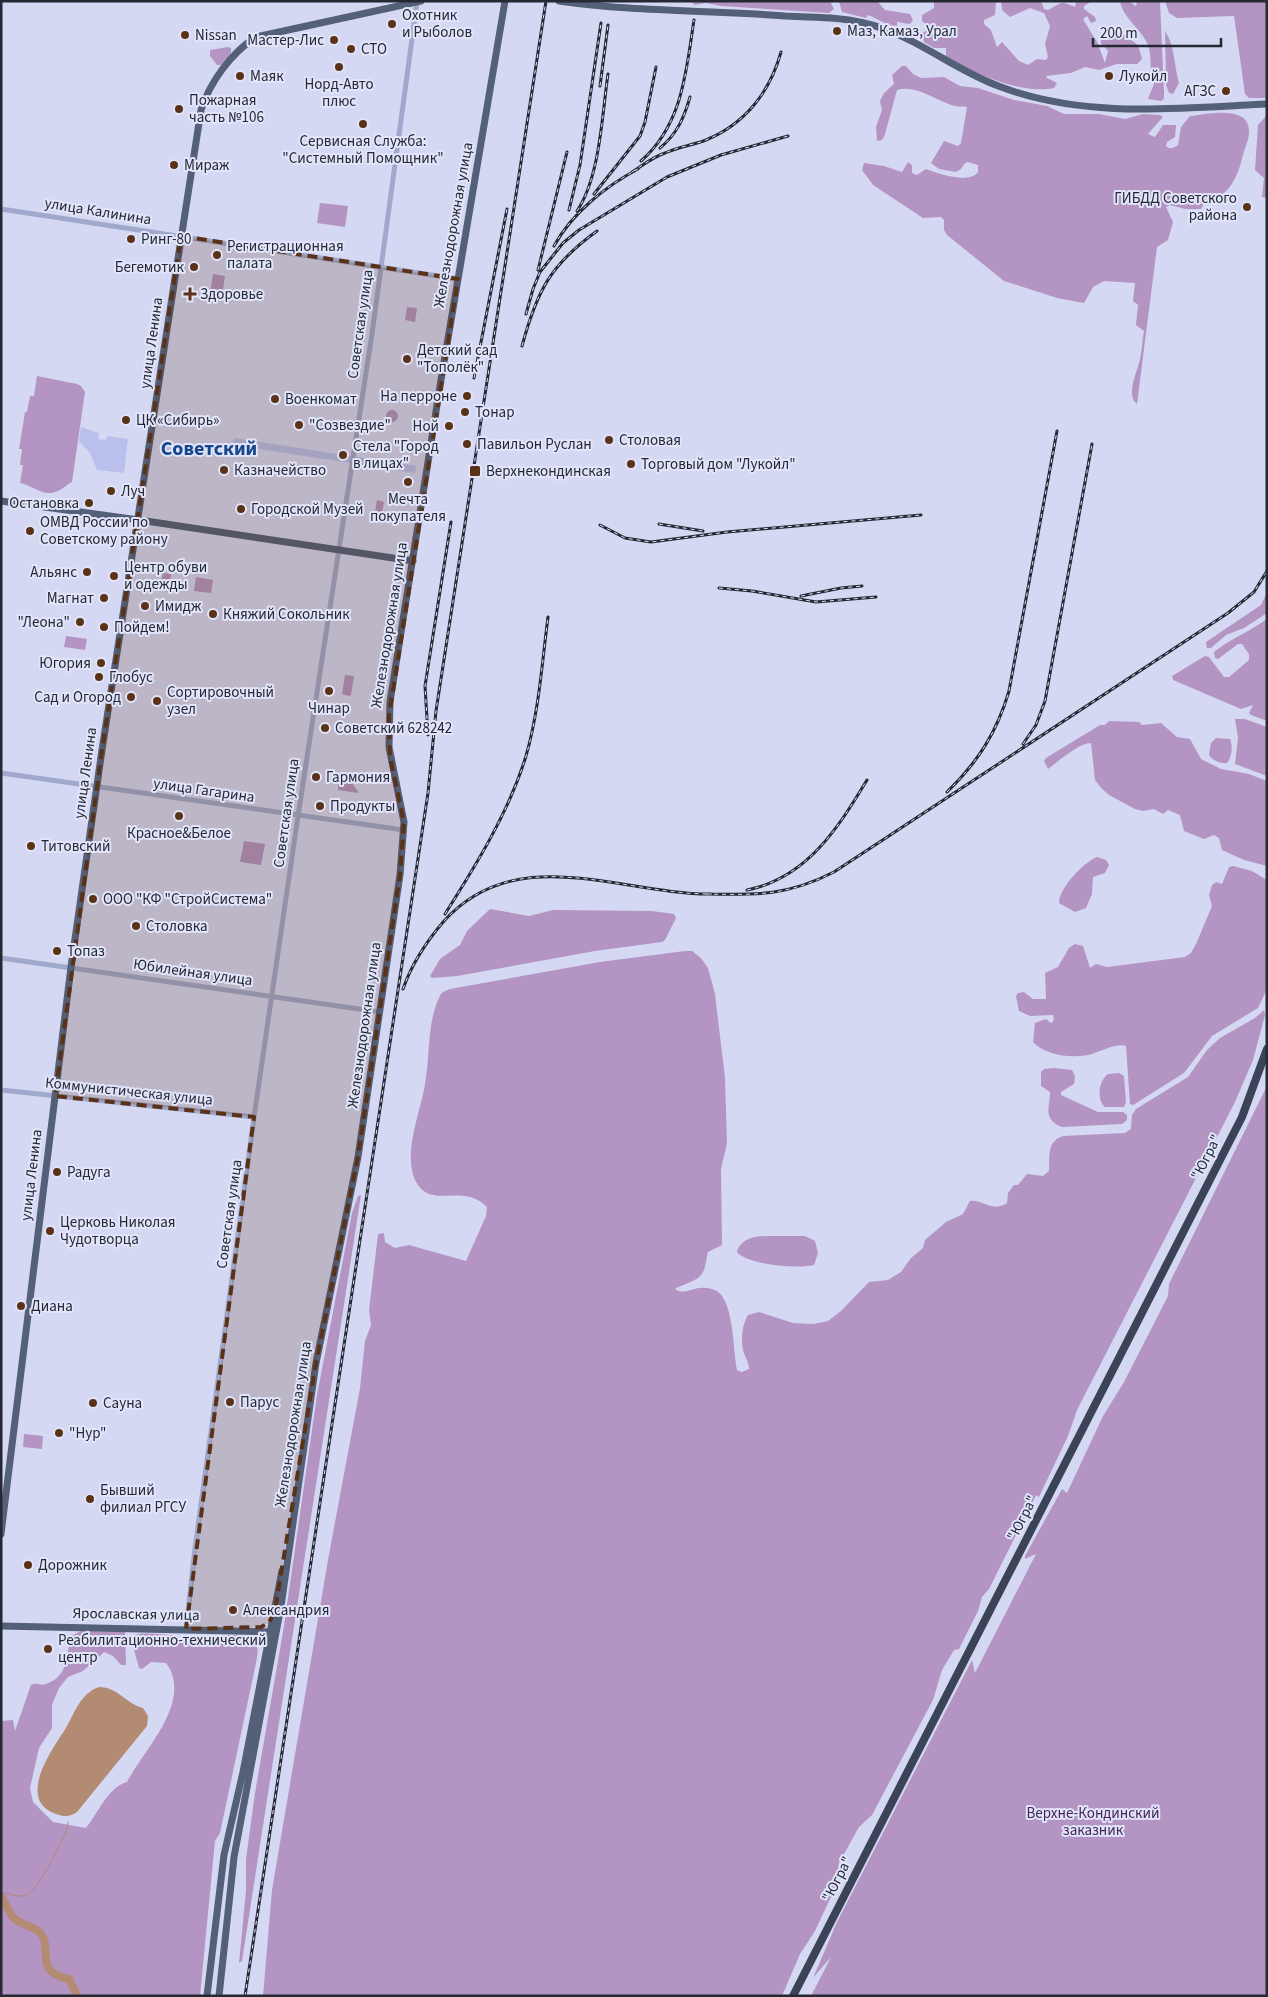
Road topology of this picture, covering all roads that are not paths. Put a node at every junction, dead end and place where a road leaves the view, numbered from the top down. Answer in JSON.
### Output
{"nodes":[{"id":1,"x":505,"y":1,"type":"edge"},
{"id":2,"x":559,"y":1,"type":"edge"},
{"id":3,"x":419,"y":2,"type":"edge"},
{"id":4,"x":1267,"y":104,"type":"edge"},
{"id":5,"x":1,"y":209,"type":"edge"},
{"id":6,"x":181,"y":236,"type":"junction"},
{"id":7,"x":381,"y":267,"type":"junction"},
{"id":8,"x":458,"y":279,"type":"junction"},
{"id":9,"x":1,"y":501,"type":"edge"},
{"id":10,"x":139,"y":519,"type":"junction"},
{"id":11,"x":339,"y":550,"type":"junction"},
{"id":12,"x":413,"y":562,"type":"junction"},
{"id":13,"x":1,"y":773,"type":"edge"},
{"id":14,"x":96,"y":787,"type":"junction"},
{"id":15,"x":298,"y":816,"type":"junction"},
{"id":16,"x":404,"y":830,"type":"junction"},
{"id":17,"x":1,"y":958,"type":"edge"},
{"id":18,"x":71,"y":967,"type":"junction"},
{"id":19,"x":273,"y":995,"type":"junction"},
{"id":20,"x":380,"y":1012,"type":"junction"},
{"id":21,"x":1267,"y":1049,"type":"edge"},
{"id":22,"x":1,"y":1090,"type":"edge"},
{"id":23,"x":54,"y":1096,"type":"junction"},
{"id":24,"x":254,"y":1117,"type":"junction"},
{"id":25,"x":292,"y":1519,"type":"junction"},
{"id":26,"x":1,"y":1534,"type":"edge"},
{"id":27,"x":275,"y":1610,"type":"junction"},
{"id":28,"x":1,"y":1626,"type":"edge"},
{"id":29,"x":186,"y":1629,"type":"junction"},
{"id":30,"x":243,"y":1630,"type":"junction"},
{"id":31,"x":274,"y":1632,"type":"junction"},
{"id":32,"x":267,"y":1651,"type":"junction"},
{"id":33,"x":207,"y":1996,"type":"edge"},
{"id":34,"x":219,"y":1996,"type":"edge"},
{"id":35,"x":793,"y":1996,"type":"edge"}],
"edges":[{"from":1,"to":8,"type":"main road","name":"Железнодорожная улица"},
{"from":2,"to":4,"type":"main road"},
{"from":3,"to":6,"type":"main road","name":"улица Ленина"},
{"from":3,"to":7,"type":"street","name":"Советская улица"},
{"from":5,"to":6,"type":"street","name":"улица Калинина"},
{"from":6,"to":7,"type":"street","name":"улица Калинина"},
{"from":6,"to":10,"type":"main road","name":"улица Ленина"},
{"from":7,"to":8,"type":"street","name":"улица Калинина"},
{"from":7,"to":11,"type":"street","name":"Советская улица"},
{"from":8,"to":12,"type":"main road","name":"Железнодорожная улица"},
{"from":9,"to":10,"type":"main road"},
{"from":10,"to":11,"type":"main road"},
{"from":10,"to":14,"type":"main road","name":"улица Ленина"},
{"from":11,"to":12,"type":"main road"},
{"from":11,"to":15,"type":"street","name":"Советская улица"},
{"from":12,"to":16,"type":"main road","name":"Железнодорожная улица"},
{"from":13,"to":14,"type":"street","name":"улица Гагарина"},
{"from":14,"to":15,"type":"street","name":"улица Гагарина"},
{"from":14,"to":18,"type":"main road","name":"улица Ленина"},
{"from":15,"to":16,"type":"street","name":"улица Гагарина"},
{"from":15,"to":19,"type":"street","name":"Советская улица"},
{"from":16,"to":20,"type":"main road","name":"Железнодорожная улица"},
{"from":17,"to":18,"type":"street","name":"Юбилейная улица"},
{"from":18,"to":19,"type":"street","name":"Юбилейная улица"},
{"from":18,"to":23,"type":"main road","name":"улица Ленина"},
{"from":19,"to":20,"type":"street","name":"Юбилейная улица"},
{"from":19,"to":24,"type":"street","name":"Советская улица"},
{"from":20,"to":25,"type":"main road","name":"Железнодорожная улица"},
{"from":21,"to":35,"type":"highway","name":"\"Югра\""},
{"from":22,"to":23,"type":"street","name":"Коммунистическая улица"},
{"from":23,"to":24,"type":"street","name":"Коммунистическая улица"},
{"from":23,"to":26,"type":"main road","name":"улица Ленина"},
{"from":24,"to":29,"type":"street","name":"Советская улица"},
{"from":25,"to":27,"type":"main road","name":"Железнодорожная улица"},
{"from":25,"to":31,"type":"main road","name":"Железнодорожная улица"},
{"from":27,"to":30,"type":"main road"},
{"from":27,"to":31,"type":"main road","name":"Железнодорожная улица"},
{"from":28,"to":29,"type":"main road","name":"Ярославская улица"},
{"from":29,"to":30,"type":"main road","name":"Ярославская улица"},
{"from":30,"to":31,"type":"main road","name":"Ярославская улица"},
{"from":30,"to":32,"type":"main road"},
{"from":31,"to":32,"type":"main road"},
{"from":31,"to":34,"type":"main road"},
{"from":32,"to":33,"type":"main road"}]}
